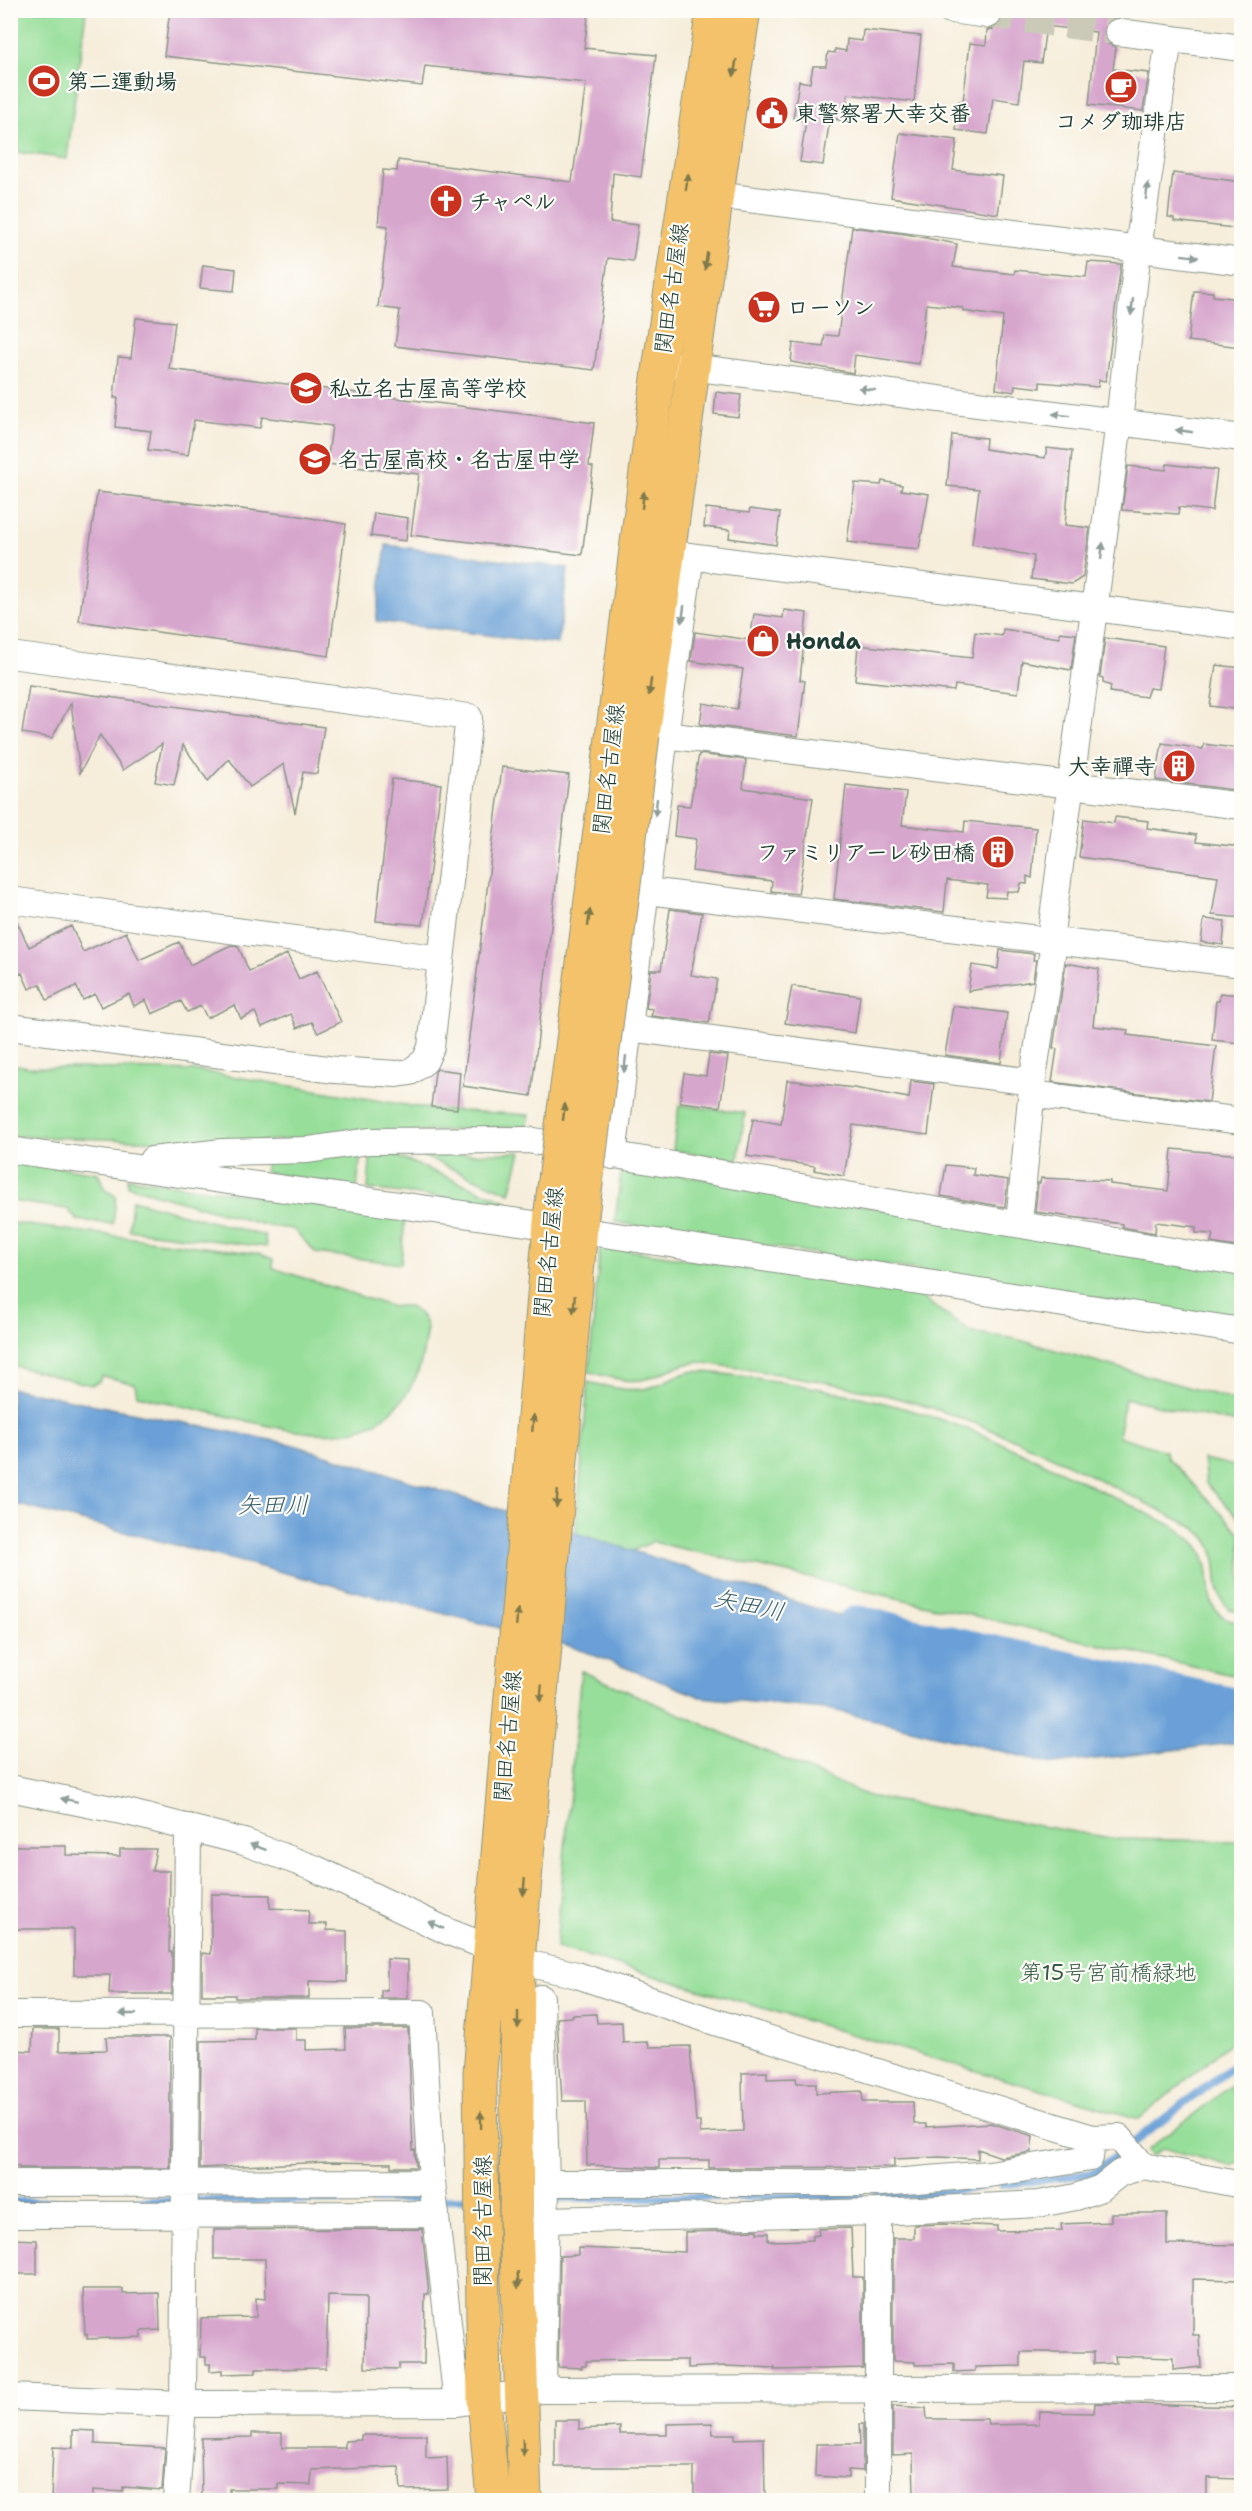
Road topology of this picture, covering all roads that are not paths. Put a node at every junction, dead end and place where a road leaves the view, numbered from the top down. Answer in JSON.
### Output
{"nodes":[{"id":1,"x":712,"y":10,"type":"edge"},
{"id":2,"x":744,"y":10,"type":"edge"},
{"id":3,"x":951,"y":10,"type":"edge"},
{"id":4,"x":988,"y":15,"type":"dead end"},
{"id":5,"x":1118,"y":32,"type":"tunnel mouth"},
{"id":6,"x":1169,"y":39,"type":"junction"},
{"id":7,"x":1242,"y":48,"type":"edge"},
{"id":8,"x":716,"y":195,"type":"junction"},
{"id":9,"x":1138,"y":249,"type":"junction"},
{"id":10,"x":1242,"y":262,"type":"edge"},
{"id":11,"x":660,"y":363,"type":"junction"},
{"id":12,"x":692,"y":367,"type":"junction"},
{"id":13,"x":1119,"y":422,"type":"junction"},
{"id":14,"x":1242,"y":438,"type":"edge"},
{"id":15,"x":636,"y":549,"type":"junction"},
{"id":16,"x":680,"y":555,"type":"junction"},
{"id":17,"x":1095,"y":609,"type":"junction"},
{"id":18,"x":1242,"y":627,"type":"edge"},
{"id":19,"x":10,"y":656,"type":"edge"},
{"id":20,"x":640,"y":733,"type":"junction"},
{"id":21,"x":1070,"y":784,"type":"junction"},
{"id":22,"x":1242,"y":806,"type":"edge"},
{"id":23,"x":646,"y":891,"type":"junction"},
{"id":24,"x":10,"y":900,"type":"edge"},
{"id":25,"x":1050,"y":940,"type":"junction"},
{"id":26,"x":441,"y":960,"type":"junction"},
{"id":27,"x":1242,"y":964,"type":"edge"},
{"id":28,"x":10,"y":1027,"type":"edge"},
{"id":29,"x":630,"y":1028,"type":"junction"},
{"id":30,"x":1032,"y":1087,"type":"junction"},
{"id":31,"x":1242,"y":1120,"type":"edge"},
{"id":32,"x":10,"y":1150,"type":"edge"},
{"id":33,"x":613,"y":1155,"type":"junction"},
{"id":34,"x":115,"y":1165,"type":"junction"},
{"id":35,"x":1019,"y":1223,"type":"junction"},
{"id":36,"x":565,"y":1229,"type":"junction"},
{"id":37,"x":1242,"y":1263,"type":"edge"},
{"id":38,"x":1242,"y":1331,"type":"edge"},
{"id":39,"x":10,"y":1788,"type":"edge"},
{"id":40,"x":188,"y":1827,"type":"junction"},
{"id":41,"x":504,"y":1954,"type":"junction"},
{"id":42,"x":541,"y":1998,"type":"dead end"},
{"id":43,"x":186,"y":2013,"type":"junction"},
{"id":44,"x":10,"y":2014,"type":"edge"},
{"id":45,"x":1092,"y":2138,"type":"junction"},
{"id":46,"x":1143,"y":2166,"type":"junction"},
{"id":47,"x":186,"y":2182,"type":"junction"},
{"id":48,"x":10,"y":2183,"type":"edge"},
{"id":49,"x":1242,"y":2185,"type":"edge"},
{"id":50,"x":434,"y":2198,"type":"junction"},
{"id":51,"x":540,"y":2204,"type":"junction"},
{"id":52,"x":879,"y":2212,"type":"junction"},
{"id":53,"x":10,"y":2216,"type":"edge"},
{"id":54,"x":186,"y":2216,"type":"junction"},
{"id":55,"x":1242,"y":2388,"type":"edge"},
{"id":56,"x":878,"y":2391,"type":"junction"},
{"id":57,"x":532,"y":2392,"type":"junction"},
{"id":58,"x":10,"y":2397,"type":"edge"},
{"id":59,"x":470,"y":2401,"type":"junction"},
{"id":60,"x":183,"y":2404,"type":"junction"},
{"id":61,"x":176,"y":2500,"type":"edge"},
{"id":62,"x":493,"y":2500,"type":"edge"},
{"id":63,"x":525,"y":2500,"type":"edge"},
{"id":64,"x":878,"y":2500,"type":"edge"}],
"edges":[{"from":11,"to":1,"type":"main road","name":"関田名古屋線","one_way":true},
{"from":2,"to":8,"type":"main road","name":"関田名古屋線","one_way":true},
{"from":3,"to":4,"type":"street"},
{"from":5,"to":6,"type":"street"},
{"from":6,"to":7,"type":"street"},
{"from":9,"to":6,"type":"street","one_way":true},
{"from":8,"to":9,"type":"street"},
{"from":8,"to":12,"type":"main road","name":"関田名古屋線","one_way":true},
{"from":9,"to":10,"type":"street","one_way":true},
{"from":9,"to":13,"type":"street","one_way":true},
{"from":11,"to":12,"type":"street"},
{"from":15,"to":11,"type":"main road","name":"関田名古屋線","one_way":true},
{"from":13,"to":12,"type":"street","one_way":true},
{"from":12,"to":16,"type":"main road","name":"関田名古屋線"},
{"from":14,"to":13,"type":"street","one_way":true},
{"from":17,"to":13,"type":"street","one_way":true},
{"from":15,"to":16,"type":"street"},
{"from":15,"to":20,"type":"main road","name":"関田名古屋線"},
{"from":16,"to":17,"type":"street"},
{"from":16,"to":20,"type":"main road","name":"関田名古屋線","one_way":true},
{"from":17,"to":18,"type":"street"},
{"from":17,"to":21,"type":"street"},
{"from":19,"to":26,"type":"street"},
{"from":20,"to":21,"type":"street"},
{"from":20,"to":23,"type":"street","one_way":true},
{"from":20,"to":36,"type":"main road","name":"関田名古屋線","bridge":true},
{"from":21,"to":22,"type":"street"},
{"from":21,"to":25,"type":"street"},
{"from":23,"to":25,"type":"street"},
{"from":23,"to":29,"type":"street"},
{"from":24,"to":26,"type":"street"},
{"from":25,"to":27,"type":"street"},
{"from":25,"to":30,"type":"street"},
{"from":26,"to":28,"type":"street"},
{"from":29,"to":30,"type":"street"},
{"from":29,"to":33,"type":"street","one_way":true},
{"from":30,"to":31,"type":"street"},
{"from":30,"to":35,"type":"street"},
{"from":32,"to":34,"type":"street"},
{"from":33,"to":34,"type":"street"},
{"from":33,"to":35,"type":"street"},
{"from":34,"to":36,"type":"street"},
{"from":35,"to":37,"type":"street"},
{"from":36,"to":38,"type":"street"},
{"from":36,"to":41,"type":"main road","name":"関田名古屋線"},
{"from":40,"to":39,"type":"street","one_way":true},
{"from":41,"to":40,"type":"street","one_way":true},
{"from":40,"to":43,"type":"street"},
{"from":41,"to":45,"type":"street"},
{"from":41,"to":51,"type":"main road","name":"関田名古屋線","one_way":true},
{"from":59,"to":41,"type":"main road","name":"関田名古屋線","one_way":true},
{"from":42,"to":51,"type":"street"},
{"from":43,"to":44,"type":"street","one_way":true},
{"from":43,"to":47,"type":"street"},
{"from":43,"to":50,"type":"street"},
{"from":45,"to":46,"type":"street"},
{"from":45,"to":51,"type":"street"},
{"from":46,"to":49,"type":"street"},
{"from":46,"to":52,"type":"street"},
{"from":47,"to":48,"type":"street"},
{"from":47,"to":50,"type":"street"},
{"from":47,"to":54,"type":"street"},
{"from":50,"to":54,"type":"street"},
{"from":50,"to":59,"type":"street"},
{"from":51,"to":52,"type":"street"},
{"from":51,"to":57,"type":"main road","name":"関田名古屋線"},
{"from":52,"to":56,"type":"street"},
{"from":53,"to":54,"type":"street"},
{"from":54,"to":60,"type":"street"},
{"from":55,"to":56,"type":"street"},
{"from":56,"to":57,"type":"street"},
{"from":56,"to":64,"type":"street"},
{"from":57,"to":59,"type":"street"},
{"from":57,"to":63,"type":"main road","name":"関田名古屋線","one_way":true},
{"from":58,"to":60,"type":"street"},
{"from":59,"to":60,"type":"street"},
{"from":59,"to":62,"type":"main road","name":"関田名古屋線"},
{"from":60,"to":61,"type":"street"}]}
